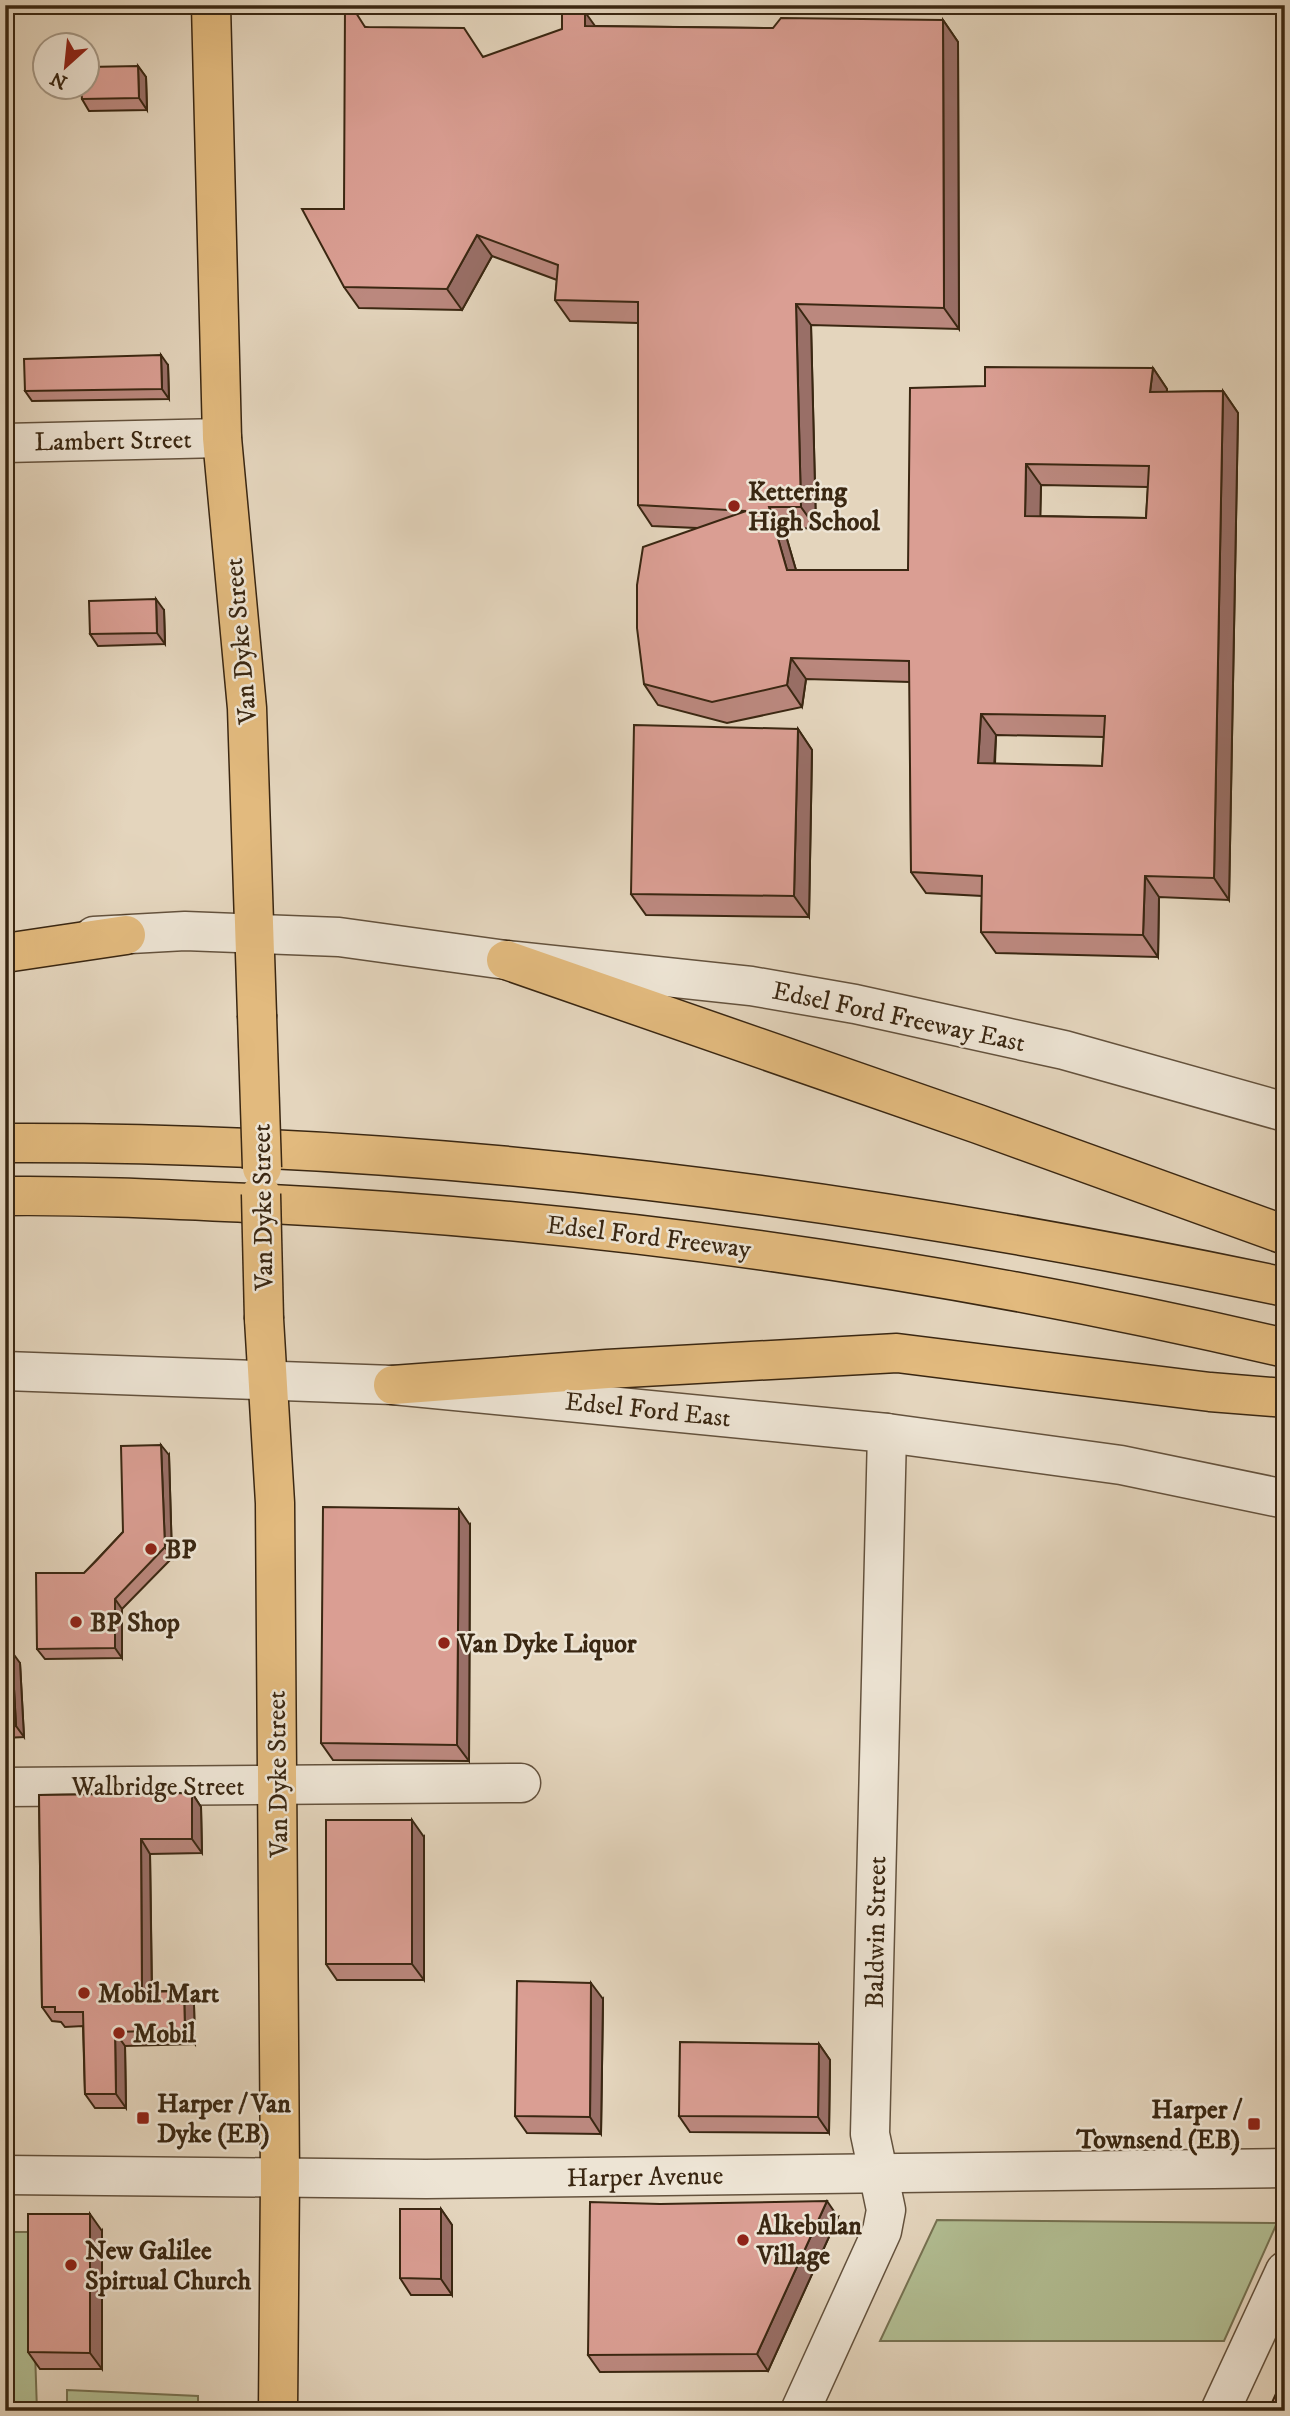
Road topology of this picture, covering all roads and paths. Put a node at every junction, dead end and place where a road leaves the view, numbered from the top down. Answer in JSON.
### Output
{"nodes":[{"id":1,"x":211,"y":5,"type":"edge"},
{"id":2,"x":222,"y":438,"type":"junction"},
{"id":3,"x":5,"y":443,"type":"edge"},
{"id":4,"x":252,"y":933,"type":"junction"},
{"id":5,"x":126,"y":935,"type":"junction"},
{"id":6,"x":5,"y":938,"type":"edge"},
{"id":7,"x":5,"y":953,"type":"edge"},
{"id":8,"x":506,"y":960,"type":"junction"},
{"id":9,"x":1285,"y":1112,"type":"edge"},
{"id":10,"x":5,"y":1143,"type":"edge"},
{"id":11,"x":5,"y":1196,"type":"edge"},
{"id":12,"x":1285,"y":1235,"type":"edge"},
{"id":13,"x":1285,"y":1287,"type":"edge"},
{"id":14,"x":1285,"y":1348,"type":"edge"},
{"id":15,"x":5,"y":1371,"type":"edge"},
{"id":16,"x":267,"y":1381,"type":"junction"},
{"id":17,"x":393,"y":1385,"type":"junction"},
{"id":18,"x":1285,"y":1398,"type":"edge"},
{"id":19,"x":887,"y":1433,"type":"junction"},
{"id":20,"x":1285,"y":1499,"type":"edge"},
{"id":21,"x":522,"y":1783,"type":"dead end"},
{"id":22,"x":277,"y":1785,"type":"junction"},
{"id":23,"x":5,"y":1787,"type":"edge"},
{"id":24,"x":1285,"y":2168,"type":"edge"},
{"id":25,"x":877,"y":2174,"type":"junction"},
{"id":26,"x":5,"y":2175,"type":"edge"},
{"id":27,"x":280,"y":2178,"type":"junction"},
{"id":28,"x":1285,"y":2271,"type":"edge"},
{"id":29,"x":278,"y":2411,"type":"edge"},
{"id":30,"x":800,"y":2411,"type":"edge"},
{"id":31,"x":1220,"y":2411,"type":"edge"}],
"edges":[{"from":1,"to":2,"type":"main road","name":"Van Dyke Street"},
{"from":2,"to":3,"type":"street","name":"Lambert Street"},
{"from":2,"to":4,"type":"main road","name":"Van Dyke Street"},
{"from":4,"to":5,"type":"street","name":"Edsel Ford Freeway East"},
{"from":4,"to":8,"type":"street","name":"Edsel Ford Freeway East"},
{"from":4,"to":16,"type":"main road","name":"Van Dyke Street","bridge":true},
{"from":5,"to":6,"type":"street"},
{"from":5,"to":7,"type":"main road"},
{"from":8,"to":9,"type":"street","name":"Edsel Ford Freeway East"},
{"from":8,"to":12,"type":"main road"},
{"from":10,"to":13,"type":"main road","name":"Edsel Ford Freeway"},
{"from":11,"to":14,"type":"main road","name":"Edsel Ford Freeway"},
{"from":15,"to":16,"type":"street","name":"Edsel Ford East"},
{"from":16,"to":17,"type":"street","name":"Edsel Ford East"},
{"from":16,"to":22,"type":"main road","name":"Van Dyke Street"},
{"from":17,"to":18,"type":"main road"},
{"from":17,"to":19,"type":"street","name":"Edsel Ford East"},
{"from":19,"to":20,"type":"street","name":"Edsel Ford East"},
{"from":19,"to":25,"type":"street","name":"Baldwin Street"},
{"from":21,"to":22,"type":"street","name":"Walbridge Street"},
{"from":22,"to":23,"type":"street","name":"Walbridge Street"},
{"from":22,"to":27,"type":"main road","name":"Van Dyke Street"},
{"from":24,"to":25,"type":"street","name":"Harper Avenue"},
{"from":25,"to":27,"type":"street","name":"Harper Avenue"},
{"from":25,"to":30,"type":"street","name":"Baldwin Street"},
{"from":26,"to":27,"type":"street","name":"Harper Avenue"},
{"from":27,"to":29,"type":"main road","name":"Van Dyke Street"},
{"from":28,"to":31,"type":"street"}]}
